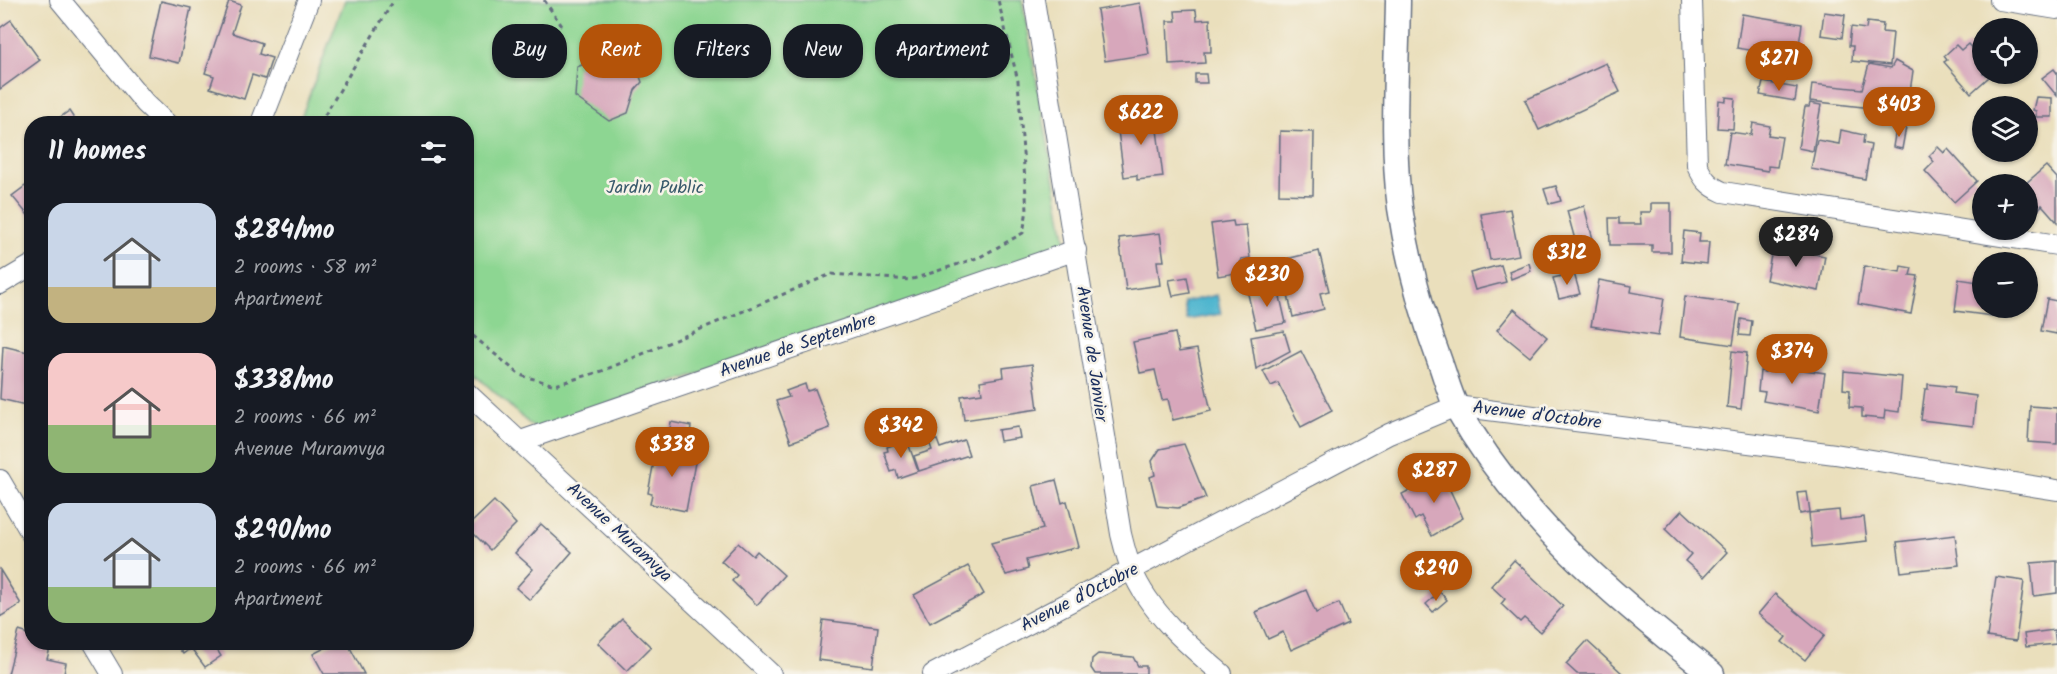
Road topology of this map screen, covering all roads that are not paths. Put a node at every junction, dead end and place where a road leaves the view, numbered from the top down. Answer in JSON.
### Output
{"nodes":[{"id":1,"x":60,"y":0,"type":"edge"},
{"id":2,"x":309,"y":0,"type":"edge"},
{"id":3,"x":1034,"y":0,"type":"edge"},
{"id":4,"x":1398,"y":0,"type":"edge"},
{"id":5,"x":1692,"y":0,"type":"edge"},
{"id":6,"x":2000,"y":0,"type":"edge"},
{"id":7,"x":2057,"y":9,"type":"edge"},
{"id":8,"x":159,"y":116,"type":"edge"},
{"id":9,"x":264,"y":116,"type":"edge"},
{"id":10,"x":2057,"y":244,"type":"edge"},
{"id":11,"x":1076,"y":250,"type":"junction"},
{"id":12,"x":24,"y":271,"type":"edge"},
{"id":13,"x":0,"y":285,"type":"edge"},
{"id":14,"x":474,"y":399,"type":"edge"},
{"id":15,"x":1456,"y":406,"type":"junction"},
{"id":16,"x":521,"y":441,"type":"junction"},
{"id":17,"x":0,"y":480,"type":"edge"},
{"id":18,"x":2057,"y":490,"type":"edge"},
{"id":19,"x":24,"y":521,"type":"edge"},
{"id":20,"x":1132,"y":571,"type":"junction"},
{"id":21,"x":98,"y":650,"type":"edge"},
{"id":22,"x":112,"y":674,"type":"edge"},
{"id":23,"x":771,"y":674,"type":"edge"},
{"id":24,"x":933,"y":674,"type":"edge"},
{"id":25,"x":1222,"y":674,"type":"edge"},
{"id":26,"x":1712,"y":674,"type":"edge"}],
"edges":[{"from":1,"to":8,"type":"street"},
{"from":2,"to":9,"type":"street"},
{"from":3,"to":11,"type":"street","name":"Avenue de Janvier"},
{"from":4,"to":15,"type":"street"},
{"from":5,"to":10,"type":"street"},
{"from":6,"to":7,"type":"street"},
{"from":11,"to":16,"type":"street","name":"Avenue de Septembre"},
{"from":11,"to":20,"type":"street","name":"Avenue de Janvier"},
{"from":12,"to":13,"type":"street"},
{"from":14,"to":16,"type":"street","name":"Avenue Muramvya"},
{"from":15,"to":18,"type":"street","name":"Avenue d'Octobre"},
{"from":15,"to":20,"type":"street","name":"Avenue d'Octobre"},
{"from":15,"to":26,"type":"street"},
{"from":16,"to":23,"type":"street","name":"Avenue Muramvya"},
{"from":17,"to":19,"type":"street"},
{"from":20,"to":24,"type":"street","name":"Avenue d'Octobre"},
{"from":20,"to":25,"type":"street","name":"Avenue de Janvier"},
{"from":21,"to":22,"type":"street"}]}
